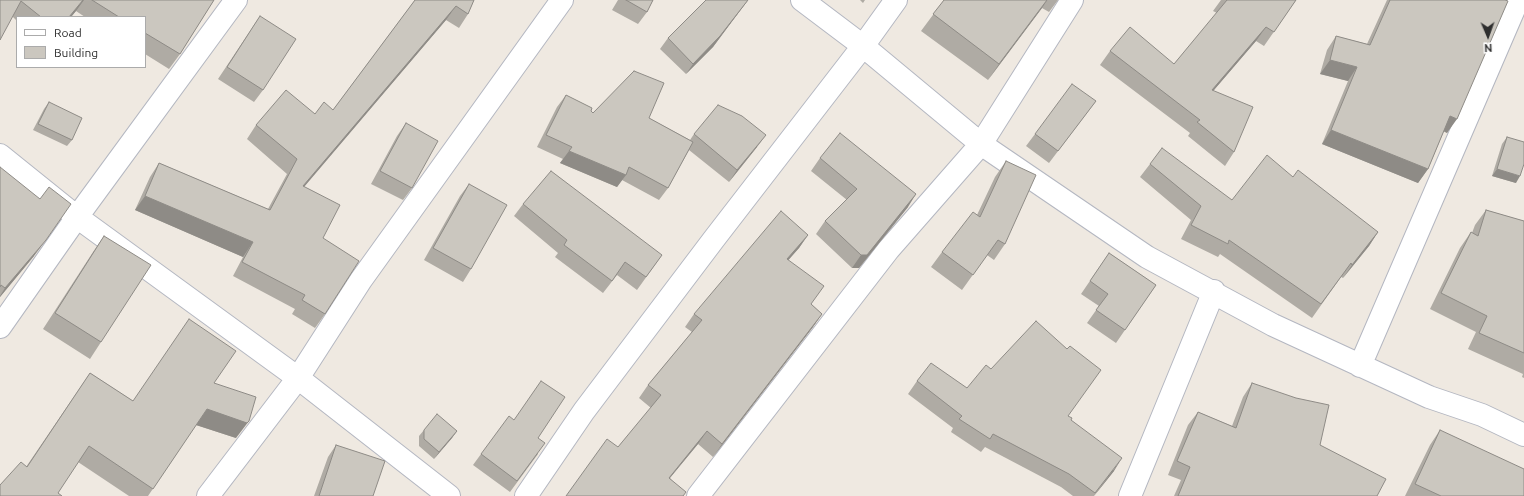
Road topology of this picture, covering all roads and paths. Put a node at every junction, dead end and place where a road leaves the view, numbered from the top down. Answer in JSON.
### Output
{"nodes":[{"id":1,"x":236,"y":0,"type":"edge"},
{"id":2,"x":562,"y":0,"type":"edge"},
{"id":3,"x":802,"y":0,"type":"edge"},
{"id":4,"x":896,"y":0,"type":"edge"},
{"id":5,"x":1072,"y":0,"type":"edge"},
{"id":6,"x":1518,"y":0,"type":"edge"},
{"id":7,"x":863,"y":46,"type":"junction"},
{"id":8,"x":981,"y":144,"type":"junction"},
{"id":9,"x":0,"y":155,"type":"edge"},
{"id":10,"x":77,"y":217,"type":"junction"},
{"id":11,"x":1214,"y":292,"type":"junction"},
{"id":12,"x":0,"y":327,"type":"edge"},
{"id":13,"x":1360,"y":366,"type":"junction"},
{"id":14,"x":298,"y":378,"type":"junction"},
{"id":15,"x":1524,"y":435,"type":"edge"},
{"id":16,"x":208,"y":496,"type":"edge"},
{"id":17,"x":449,"y":496,"type":"edge"},
{"id":18,"x":526,"y":496,"type":"edge"},
{"id":19,"x":698,"y":496,"type":"edge"},
{"id":20,"x":1130,"y":496,"type":"edge"}],
"edges":[{"from":1,"to":10,"type":"street"},
{"from":2,"to":14,"type":"street"},
{"from":3,"to":7,"type":"street"},
{"from":4,"to":7,"type":"street"},
{"from":5,"to":8,"type":"street"},
{"from":6,"to":13,"type":"street"},
{"from":7,"to":8,"type":"street"},
{"from":7,"to":18,"type":"street"},
{"from":8,"to":11,"type":"street"},
{"from":8,"to":19,"type":"street"},
{"from":9,"to":10,"type":"street"},
{"from":10,"to":12,"type":"street"},
{"from":10,"to":14,"type":"street"},
{"from":11,"to":13,"type":"street"},
{"from":11,"to":20,"type":"street"},
{"from":13,"to":15,"type":"street"},
{"from":14,"to":16,"type":"street"},
{"from":14,"to":17,"type":"street"}]}
